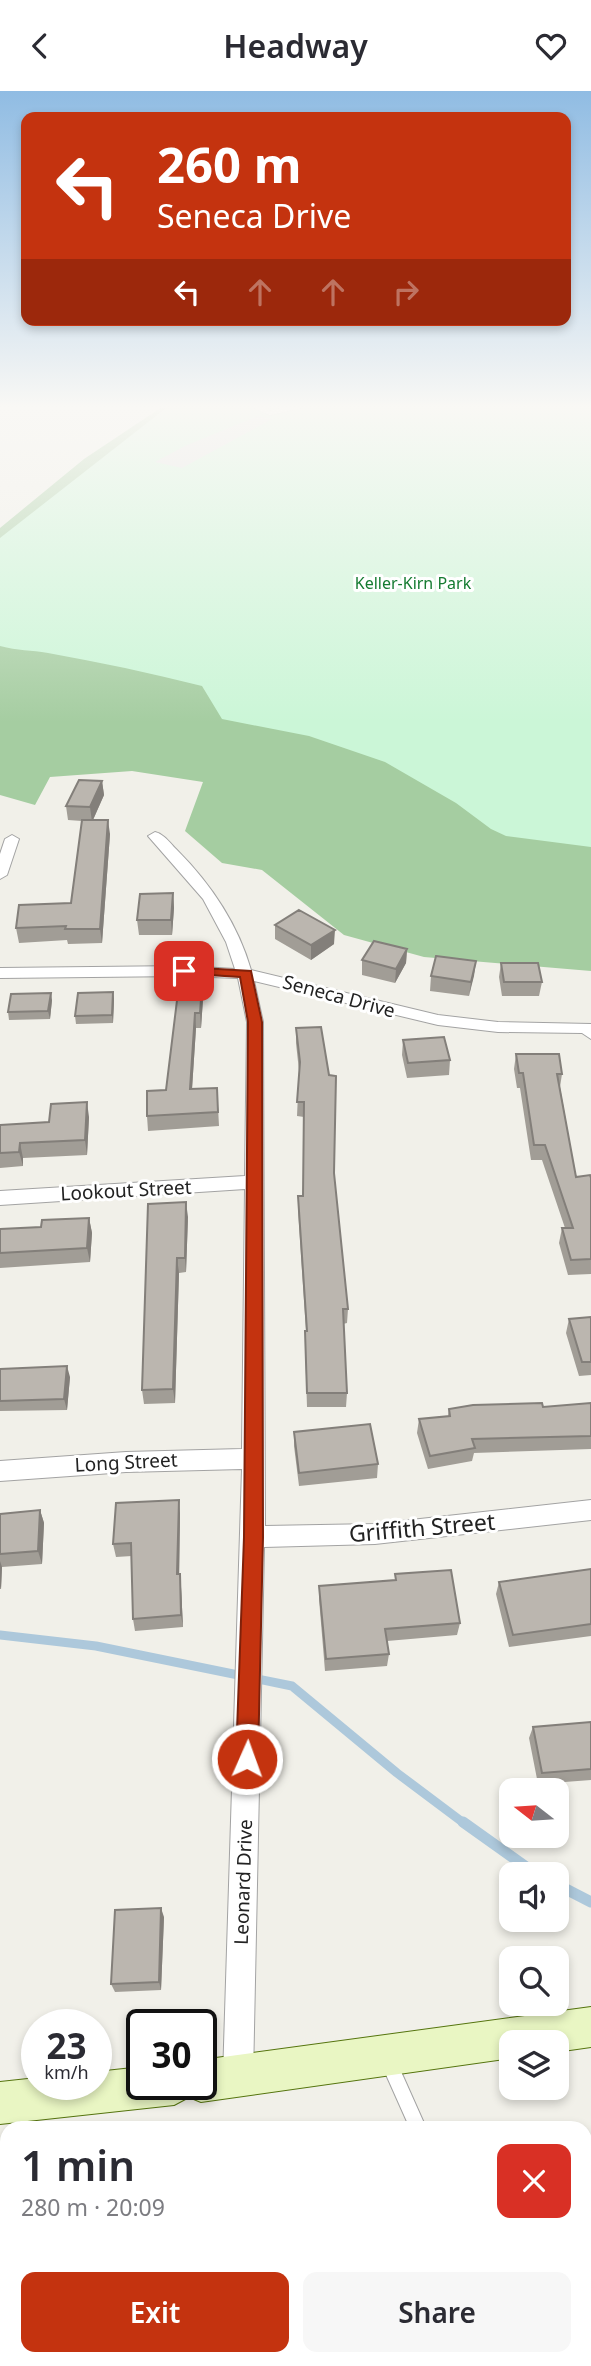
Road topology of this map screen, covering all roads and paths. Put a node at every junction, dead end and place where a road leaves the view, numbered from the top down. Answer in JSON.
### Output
{"nodes":[{"id":1,"x":155,"y":837,"type":"dead end"},
{"id":2,"x":12,"y":839,"type":"dead end"},
{"id":3,"x":0,"y":875,"type":"edge"},
{"id":4,"x":0,"y":973,"type":"edge"},
{"id":5,"x":246,"y":974,"type":"junction"},
{"id":6,"x":591,"y":1034,"type":"edge"},
{"id":7,"x":253,"y":1182,"type":"junction"},
{"id":8,"x":0,"y":1198,"type":"edge"},
{"id":9,"x":253,"y":1459,"type":"junction"},
{"id":10,"x":0,"y":1471,"type":"edge"},
{"id":11,"x":591,"y":1510,"type":"edge"},
{"id":12,"x":253,"y":1537,"type":"junction"},
{"id":13,"x":591,"y":2027,"type":"edge"},
{"id":14,"x":386,"y":2056,"type":"junction"},
{"id":15,"x":219,"y":2079,"type":"edge"},
{"id":16,"x":126,"y":2089,"type":"edge"},
{"id":17,"x":0,"y":2103,"type":"edge"},
{"id":18,"x":415,"y":2121,"type":"edge"}],
"edges":[{"from":1,"to":5,"type":"street","name":"Leonard Drive"},
{"from":2,"to":3,"type":"street"},
{"from":4,"to":5,"type":"street","name":"Seneca Drive"},
{"from":5,"to":6,"type":"street","name":"Seneca Drive"},
{"from":5,"to":7,"type":"street","name":"Leonard Drive"},
{"from":7,"to":8,"type":"street","name":"Lookout Street"},
{"from":7,"to":9,"type":"street","name":"Leonard Drive"},
{"from":9,"to":10,"type":"street","name":"Long Street"},
{"from":9,"to":12,"type":"street","name":"Leonard Drive"},
{"from":11,"to":12,"type":"street","name":"Griffith Street"},
{"from":12,"to":15,"type":"street","name":"Leonard Drive"},
{"from":13,"to":14,"type":"main road"},
{"from":14,"to":15,"type":"main road"},
{"from":14,"to":18,"type":"lane"},
{"from":16,"to":17,"type":"main road"}]}
